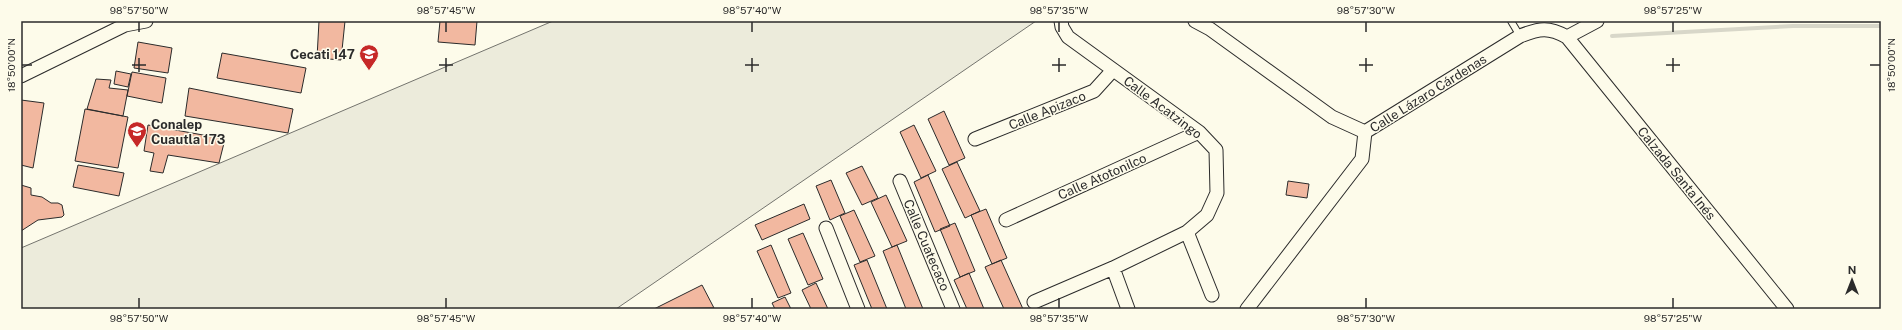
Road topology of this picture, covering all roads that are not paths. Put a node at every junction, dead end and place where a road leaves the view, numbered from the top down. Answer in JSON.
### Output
{"nodes":[{"id":1,"x":146,"y":21,"type":"edge"},
{"id":2,"x":1195,"y":21,"type":"edge"},
{"id":3,"x":1511,"y":21,"type":"edge"},
{"id":4,"x":1596,"y":21,"type":"edge"},
{"id":5,"x":1061,"y":24,"type":"edge"},
{"id":6,"x":1520,"y":36,"type":"junction"},
{"id":7,"x":1567,"y":37,"type":"junction"},
{"id":8,"x":1113,"y":70,"type":"junction"},
{"id":9,"x":21,"y":76,"type":"edge"},
{"id":10,"x":1199,"y":132,"type":"junction"},
{"id":11,"x":1365,"y":132,"type":"junction"},
{"id":12,"x":975,"y":140,"type":"dead end"},
{"id":13,"x":900,"y":181,"type":"dead end"},
{"id":14,"x":1006,"y":220,"type":"dead end"},
{"id":15,"x":826,"y":228,"type":"dead end"},
{"id":16,"x":1187,"y":232,"type":"junction"},
{"id":17,"x":1113,"y":268,"type":"junction"},
{"id":18,"x":1212,"y":295,"type":"dead end"},
{"id":19,"x":1034,"y":302,"type":"dead end"},
{"id":20,"x":858,"y":309,"type":"edge"},
{"id":21,"x":953,"y":309,"type":"edge"},
{"id":22,"x":1128,"y":309,"type":"edge"},
{"id":23,"x":1247,"y":309,"type":"edge"},
{"id":24,"x":1787,"y":309,"type":"edge"}],
"edges":[{"from":1,"to":9,"type":"street"},
{"from":2,"to":11,"type":"street","name":"Calle Lázaro Cárdenas"},
{"from":3,"to":6,"type":"lane"},
{"from":4,"to":7,"type":"street"},
{"from":5,"to":8,"type":"street","name":"Calle Acatzingo"},
{"from":6,"to":7,"type":"street","name":"Calle Lázaro Cárdenas"},
{"from":6,"to":11,"type":"street","name":"Calle Lázaro Cárdenas"},
{"from":7,"to":24,"type":"street","name":"Calzada Santa Inés"},
{"from":8,"to":10,"type":"street","name":"Calle Acatzingo"},
{"from":8,"to":12,"type":"street","name":"Calle Apizaco"},
{"from":10,"to":14,"type":"street","name":"Calle Atotonilco"},
{"from":10,"to":16,"type":"street","name":"Calle Acatzingo"},
{"from":11,"to":23,"type":"street"},
{"from":13,"to":21,"type":"street","name":"Calle Cuatecaco"},
{"from":15,"to":20,"type":"street"},
{"from":16,"to":17,"type":"street","name":"Calle Acatzingo"},
{"from":16,"to":18,"type":"street"},
{"from":17,"to":19,"type":"street","name":"Calle Acatzingo"},
{"from":17,"to":22,"type":"street"}]}
